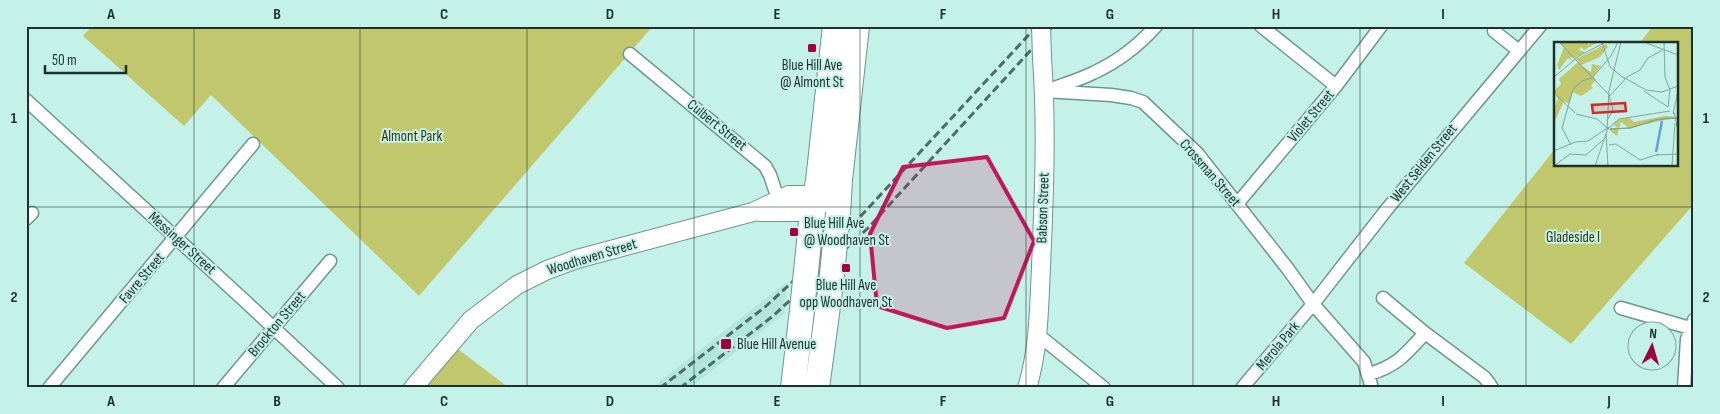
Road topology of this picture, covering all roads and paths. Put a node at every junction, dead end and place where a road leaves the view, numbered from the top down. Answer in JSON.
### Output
{"nodes":[{"id":1,"x":1041,"y":26,"type":"edge"},
{"id":2,"x":1156,"y":26,"type":"edge"},
{"id":3,"x":1261,"y":26,"type":"edge"},
{"id":4,"x":1381,"y":26,"type":"edge"},
{"id":5,"x":1540,"y":26,"type":"edge"},
{"id":6,"x":840,"y":27,"type":"edge"},
{"id":7,"x":1494,"y":32,"type":"dead end"},
{"id":8,"x":1520,"y":51,"type":"junction"},
{"id":9,"x":630,"y":54,"type":"dead end"},
{"id":10,"x":1336,"y":86,"type":"junction"},
{"id":11,"x":1044,"y":91,"type":"junction"},
{"id":12,"x":26,"y":100,"type":"edge"},
{"id":13,"x":253,"y":144,"type":"dead end"},
{"id":14,"x":814,"y":204,"type":"junction"},
{"id":15,"x":1237,"y":204,"type":"junction"},
{"id":16,"x":780,"y":205,"type":"junction"},
{"id":17,"x":839,"y":209,"type":"junction"},
{"id":18,"x":175,"y":238,"type":"junction"},
{"id":19,"x":330,"y":261,"type":"dead end"},
{"id":20,"x":1383,"y":298,"type":"dead end"},
{"id":21,"x":1313,"y":304,"type":"junction"},
{"id":22,"x":1621,"y":308,"type":"dead end"},
{"id":23,"x":1692,"y":324,"type":"edge"},
{"id":24,"x":273,"y":328,"type":"junction"},
{"id":25,"x":1425,"y":333,"type":"junction"},
{"id":26,"x":1037,"y":334,"type":"junction"},
{"id":27,"x":1369,"y":374,"type":"junction"},
{"id":28,"x":1688,"y":382,"type":"edge"},
{"id":29,"x":49,"y":388,"type":"edge"},
{"id":30,"x":224,"y":388,"type":"edge"},
{"id":31,"x":338,"y":388,"type":"edge"},
{"id":32,"x":413,"y":388,"type":"edge"},
{"id":33,"x":793,"y":388,"type":"edge"},
{"id":34,"x":818,"y":388,"type":"edge"},
{"id":35,"x":1027,"y":388,"type":"edge"},
{"id":36,"x":1104,"y":388,"type":"edge"},
{"id":37,"x":1242,"y":388,"type":"edge"},
{"id":38,"x":1372,"y":388,"type":"edge"},
{"id":39,"x":1492,"y":388,"type":"edge"}],
"edges":[{"from":1,"to":11,"type":"street","name":"Babson Street","bridge":true},
{"from":2,"to":11,"type":"street"},
{"from":3,"to":10,"type":"street"},
{"from":4,"to":10,"type":"street","name":"Violet Street"},
{"from":5,"to":8,"type":"street","name":"West Selden Street"},
{"from":6,"to":14,"type":"highway"},
{"from":6,"to":17,"type":"highway"},
{"from":7,"to":8,"type":"street"},
{"from":8,"to":21,"type":"street","name":"West Selden Street"},
{"from":9,"to":16,"type":"street","name":"Culbert Street"},
{"from":10,"to":15,"type":"street","name":"Violet Street"},
{"from":11,"to":15,"type":"street","name":"Crossman Street"},
{"from":11,"to":26,"type":"street","name":"Babson Street"},
{"from":12,"to":18,"type":"street","name":"Messinger Street"},
{"from":13,"to":18,"type":"street","name":"Favre Street"},
{"from":14,"to":16,"type":"street","name":"Woodhaven Street"},
{"from":14,"to":17,"type":"street","name":"Woodhaven Street"},
{"from":14,"to":33,"type":"highway","bridge":true},
{"from":15,"to":21,"type":"street","name":"Crossman Street"},
{"from":16,"to":32,"type":"street","name":"Woodhaven Street"},
{"from":17,"to":34,"type":"highway","bridge":true},
{"from":18,"to":24,"type":"street","name":"Messinger Street"},
{"from":18,"to":29,"type":"street","name":"Favre Street"},
{"from":19,"to":24,"type":"street","name":"Brockton Street"},
{"from":20,"to":25,"type":"street"},
{"from":21,"to":27,"type":"street","name":"Crossman Street"},
{"from":21,"to":37,"type":"street","name":"Merola Park"},
{"from":22,"to":23,"type":"street"},
{"from":23,"to":28,"type":"street"},
{"from":24,"to":30,"type":"street","name":"Brockton Street"},
{"from":24,"to":31,"type":"street","name":"Messinger Street"},
{"from":25,"to":27,"type":"street"},
{"from":25,"to":39,"type":"street"},
{"from":26,"to":35,"type":"street","name":"Babson Street"},
{"from":26,"to":36,"type":"street"},
{"from":27,"to":38,"type":"street","name":"Crossman Street"}]}
